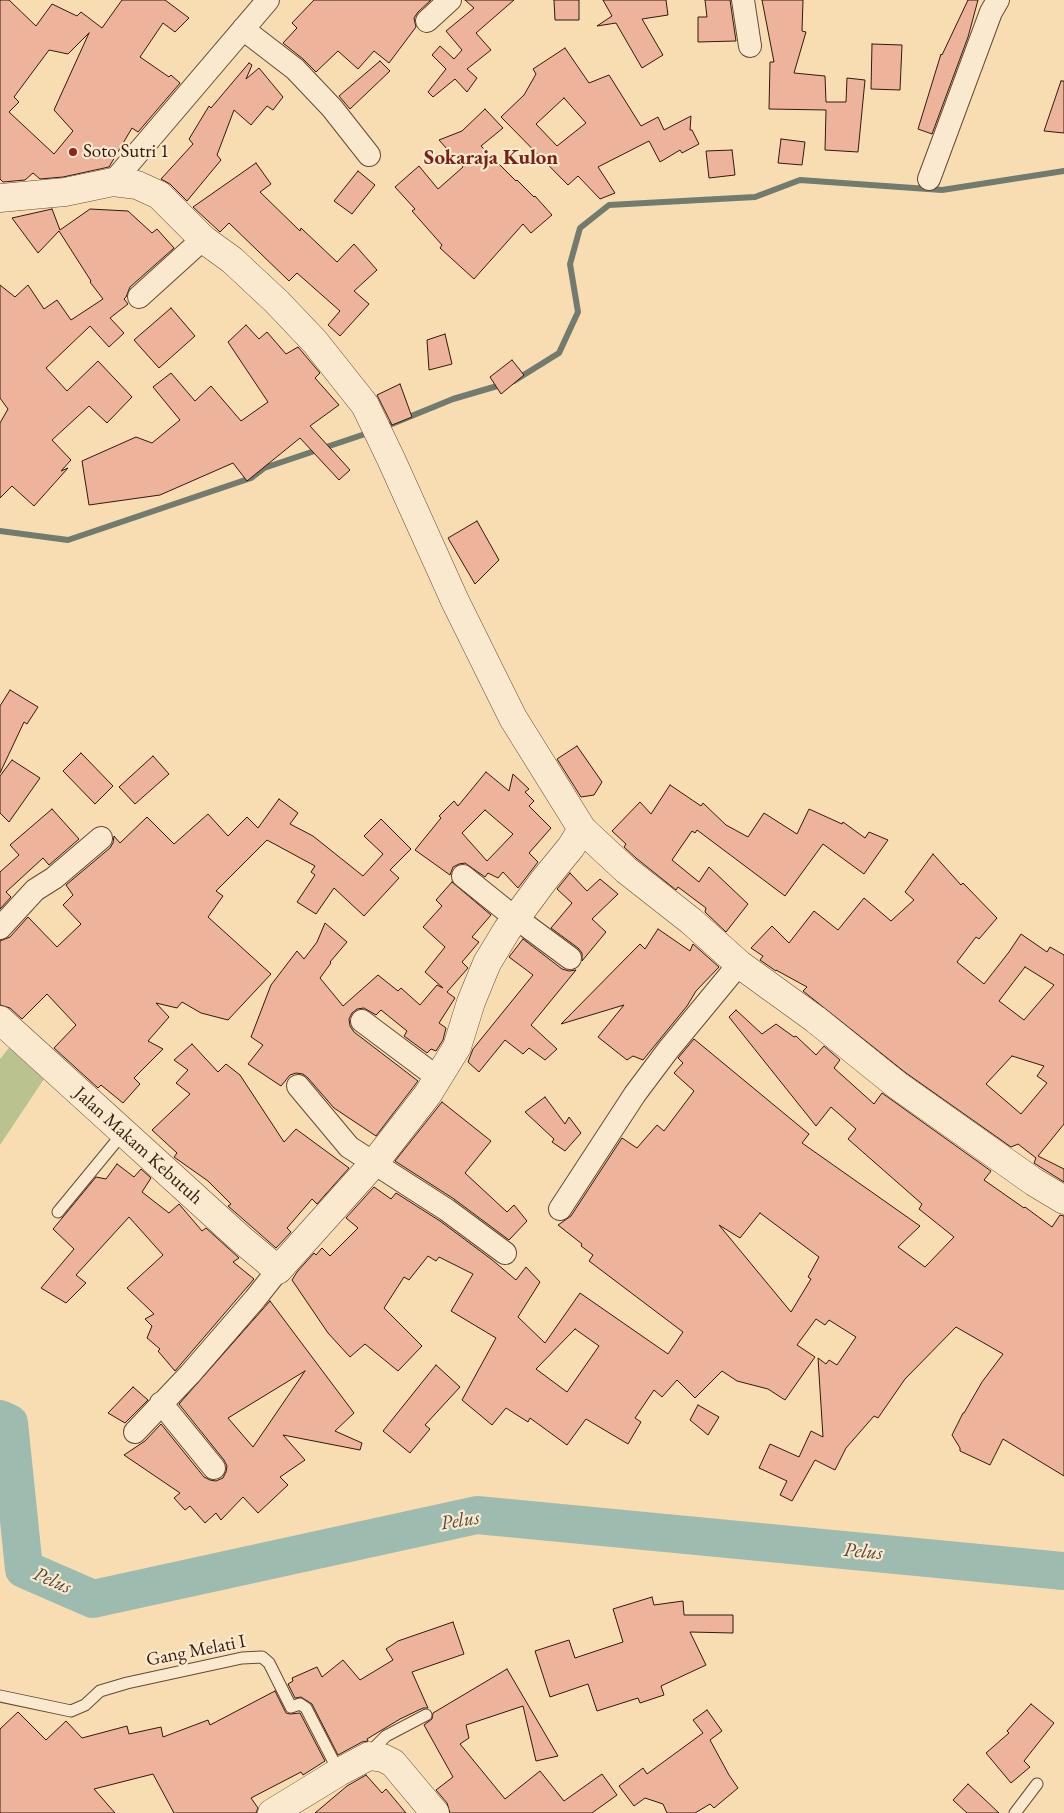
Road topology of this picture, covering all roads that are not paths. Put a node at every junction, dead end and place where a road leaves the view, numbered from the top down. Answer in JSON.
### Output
{"nodes":[{"id":1,"x":268,"y":0,"type":"edge"},
{"id":2,"x":450,"y":0,"type":"edge"},
{"id":3,"x":743,"y":0,"type":"edge"},
{"id":4,"x":998,"y":0,"type":"edge"},
{"id":5,"x":427,"y":21,"type":"dead end"},
{"id":6,"x":243,"y":29,"type":"junction"},
{"id":7,"x":750,"y":46,"type":"dead end"},
{"id":8,"x":369,"y":155,"type":"dead end"},
{"id":9,"x":929,"y":179,"type":"dead end"},
{"id":10,"x":113,"y":182,"type":"junction"},
{"id":11,"x":3,"y":201,"type":"edge"},
{"id":12,"x":204,"y":239,"type":"junction"},
{"id":13,"x":139,"y":297,"type":"dead end"},
{"id":14,"x":582,"y":829,"type":"junction"},
{"id":15,"x":101,"y":838,"type":"dead end"},
{"id":16,"x":463,"y":876,"type":"dead end"},
{"id":17,"x":517,"y":917,"type":"junction"},
{"id":18,"x":0,"y":928,"type":"edge"},
{"id":19,"x":570,"y":958,"type":"dead end"},
{"id":20,"x":740,"y":964,"type":"junction"},
{"id":21,"x":0,"y":1020,"type":"edge"},
{"id":22,"x":362,"y":1021,"type":"dead end"},
{"id":23,"x":438,"y":1078,"type":"junction"},
{"id":24,"x":298,"y":1086,"type":"dead end"},
{"id":25,"x":124,"y":1133,"type":"junction"},
{"id":26,"x":375,"y":1162,"type":"junction"},
{"id":27,"x":1064,"y":1200,"type":"edge"},
{"id":28,"x":560,"y":1210,"type":"dead end"},
{"id":29,"x":58,"y":1212,"type":"dead end"},
{"id":30,"x":505,"y":1253,"type":"dead end"},
{"id":31,"x":278,"y":1270,"type":"junction"},
{"id":32,"x":161,"y":1403,"type":"junction"},
{"id":33,"x":135,"y":1432,"type":"dead end"},
{"id":34,"x":214,"y":1468,"type":"dead end"},
{"id":35,"x":0,"y":1696,"type":"edge"},
{"id":36,"x":426,"y":1715,"type":"dead end"},
{"id":37,"x":369,"y":1756,"type":"junction"},
{"id":38,"x":339,"y":1772,"type":"junction"},
{"id":39,"x":1037,"y":1784,"type":"dead end"},
{"id":40,"x":272,"y":1813,"type":"edge"},
{"id":41,"x":435,"y":1813,"type":"edge"},
{"id":42,"x":1015,"y":1813,"type":"edge"}],
"edges":[{"from":1,"to":6,"type":"street"},
{"from":2,"to":5,"type":"street"},
{"from":3,"to":7,"type":"street"},
{"from":4,"to":9,"type":"street"},
{"from":6,"to":8,"type":"street"},
{"from":6,"to":10,"type":"street"},
{"from":10,"to":11,"type":"street"},
{"from":10,"to":12,"type":"street"},
{"from":12,"to":13,"type":"street"},
{"from":12,"to":14,"type":"street"},
{"from":14,"to":17,"type":"street"},
{"from":14,"to":20,"type":"street"},
{"from":15,"to":18,"type":"street"},
{"from":16,"to":17,"type":"street"},
{"from":17,"to":19,"type":"street"},
{"from":17,"to":23,"type":"street"},
{"from":20,"to":27,"type":"street"},
{"from":20,"to":28,"type":"street"},
{"from":21,"to":25,"type":"street","name":"Jalan Makam Kebutuh"},
{"from":22,"to":23,"type":"street"},
{"from":23,"to":26,"type":"street"},
{"from":24,"to":26,"type":"street"},
{"from":25,"to":29,"type":"lane"},
{"from":25,"to":31,"type":"street","name":"Jalan Makam Kebutuh"},
{"from":26,"to":30,"type":"street"},
{"from":26,"to":31,"type":"street"},
{"from":31,"to":32,"type":"street"},
{"from":32,"to":33,"type":"street"},
{"from":32,"to":34,"type":"street"},
{"from":35,"to":38,"type":"lane","name":"Gang Melati I"},
{"from":36,"to":37,"type":"lane"},
{"from":37,"to":38,"type":"street"},
{"from":37,"to":41,"type":"street"},
{"from":38,"to":40,"type":"street"},
{"from":39,"to":42,"type":"lane"}]}
